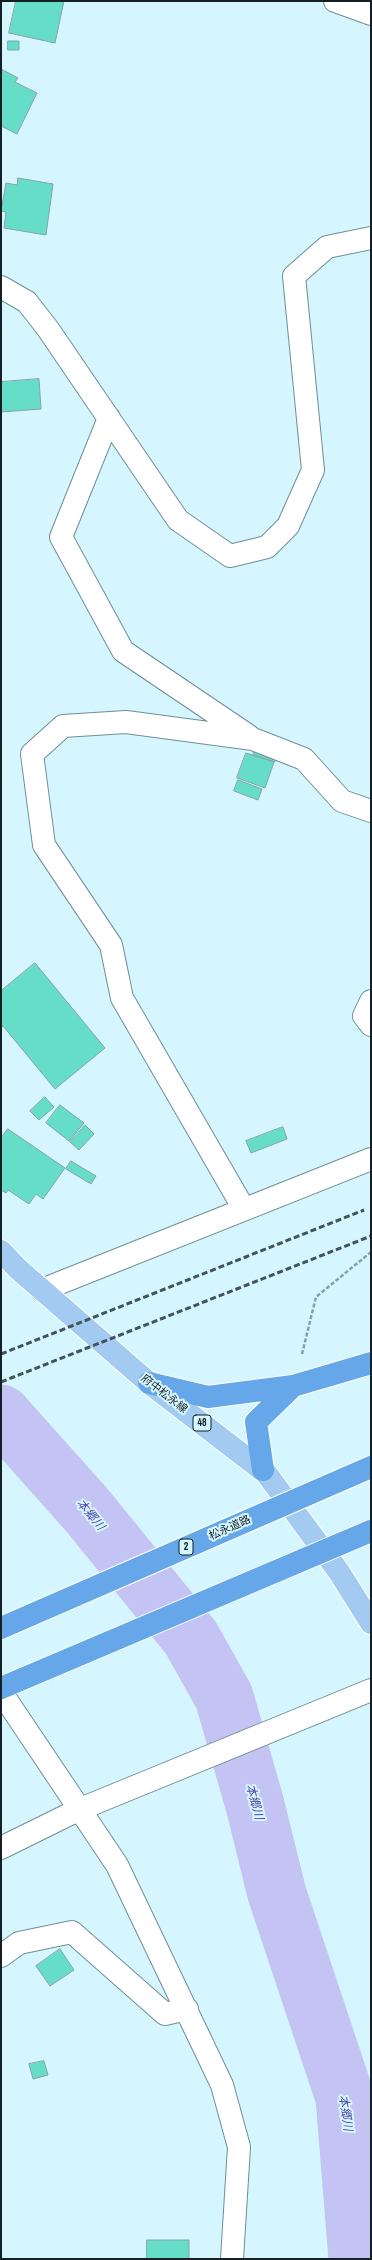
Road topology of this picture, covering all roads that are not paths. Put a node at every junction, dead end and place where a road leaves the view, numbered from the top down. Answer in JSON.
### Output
{"nodes":[{"id":1,"x":335,"y":1,"type":"edge"},
{"id":2,"x":371,"y":14,"type":"edge"},
{"id":3,"x":371,"y":238,"type":"edge"},
{"id":4,"x":1,"y":287,"type":"edge"},
{"id":5,"x":110,"y":418,"type":"junction"},
{"id":6,"x":253,"y":739,"type":"junction"},
{"id":7,"x":371,"y":812,"type":"edge"},
{"id":8,"x":371,"y":1001,"type":"edge"},
{"id":9,"x":371,"y":1026,"type":"edge"},
{"id":10,"x":371,"y":1159,"type":"edge"},
{"id":11,"x":244,"y":1209,"type":"junction"},
{"id":12,"x":1,"y":1251,"type":"edge"},
{"id":13,"x":42,"y":1290,"type":"junction"},
{"id":14,"x":371,"y":1363,"type":"edge"},
{"id":15,"x":149,"y":1383,"type":"junction"},
{"id":16,"x":292,"y":1386,"type":"junction"},
{"id":17,"x":371,"y":1467,"type":"edge"},
{"id":18,"x":263,"y":1470,"type":"junction"},
{"id":19,"x":371,"y":1531,"type":"edge"},
{"id":20,"x":371,"y":1623,"type":"edge"},
{"id":21,"x":1,"y":1628,"type":"edge"},
{"id":22,"x":1,"y":1688,"type":"edge"},
{"id":23,"x":1,"y":1692,"type":"edge"},
{"id":24,"x":361,"y":1694,"type":"edge"},
{"id":25,"x":78,"y":1810,"type":"junction"},
{"id":26,"x":1,"y":1848,"type":"edge"},
{"id":27,"x":1,"y":1956,"type":"edge"},
{"id":28,"x":187,"y":2009,"type":"junction"},
{"id":29,"x":232,"y":2259,"type":"edge"}],
"edges":[{"from":1,"to":2,"type":"street"},
{"from":3,"to":5,"type":"street"},
{"from":4,"to":5,"type":"street"},
{"from":5,"to":6,"type":"street"},
{"from":6,"to":7,"type":"street"},
{"from":6,"to":11,"type":"street"},
{"from":8,"to":9,"type":"street"},
{"from":10,"to":11,"type":"street"},
{"from":11,"to":13,"type":"street"},
{"from":12,"to":13,"type":"main road","name":"府中松永線","number":"48"},
{"from":13,"to":15,"type":"main road","name":"府中松永線","number":"48"},
{"from":14,"to":16,"type":"highway"},
{"from":15,"to":16,"type":"highway"},
{"from":15,"to":18,"type":"main road","name":"府中松永線","number":"48"},
{"from":16,"to":18,"type":"highway"},
{"from":17,"to":21,"type":"highway","name":"松永道路","number":"2","bridge":true},
{"from":18,"to":20,"type":"main road","name":"府中松永線","number":"48"},
{"from":19,"to":22,"type":"highway","bridge":true},
{"from":23,"to":25,"type":"street"},
{"from":24,"to":25,"type":"street"},
{"from":25,"to":26,"type":"street"},
{"from":25,"to":28,"type":"street"},
{"from":27,"to":28,"type":"street"},
{"from":28,"to":29,"type":"street"}]}
